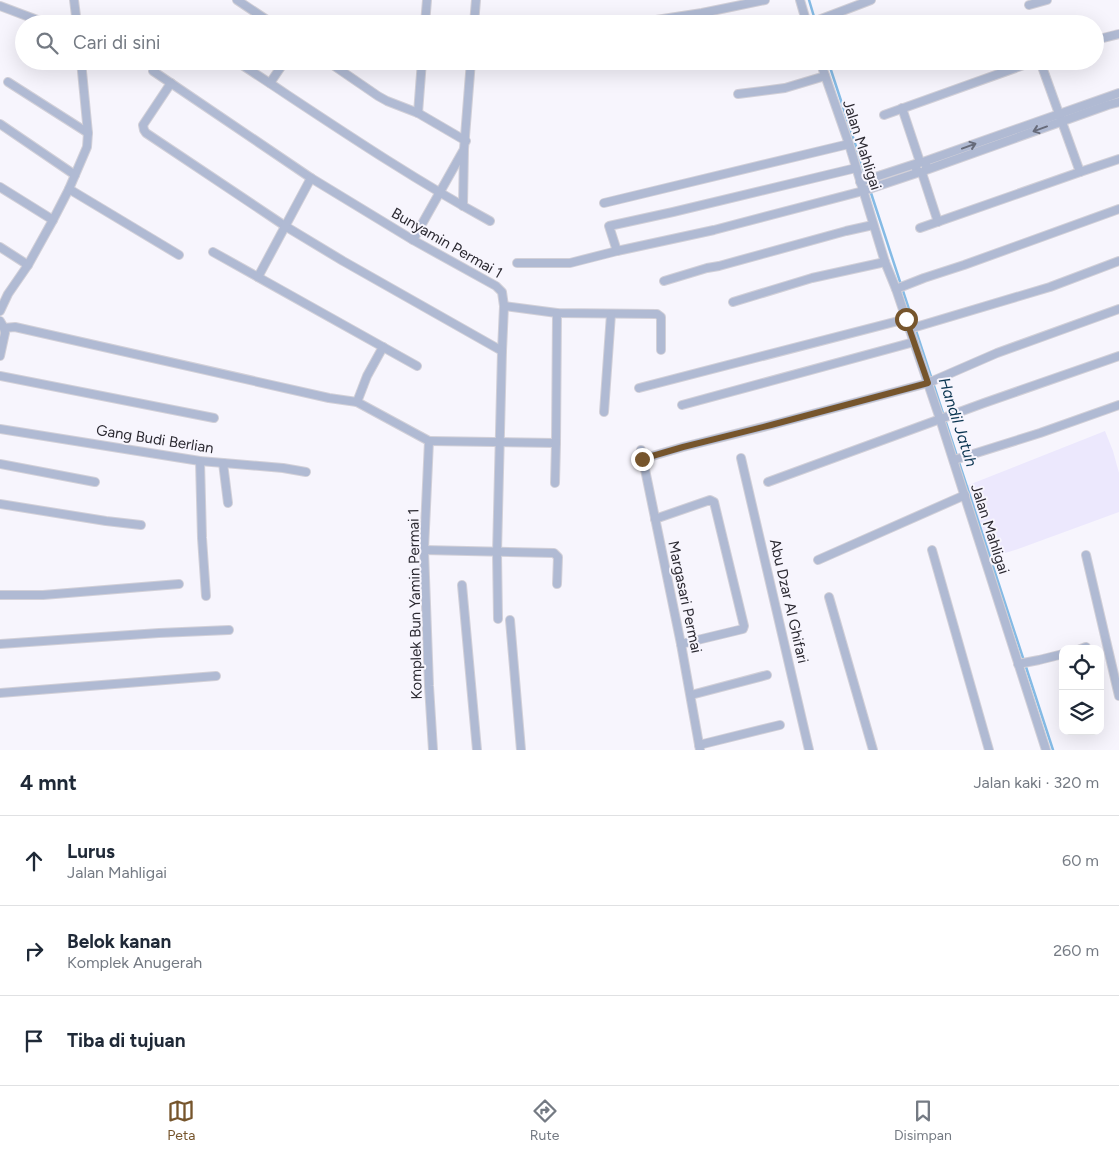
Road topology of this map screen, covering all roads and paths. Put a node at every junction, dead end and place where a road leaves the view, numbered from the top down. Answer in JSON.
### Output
{"nodes":[{"id":1,"x":74,"y":0,"type":"edge"},
{"id":2,"x":237,"y":0,"type":"edge"},
{"id":3,"x":427,"y":0,"type":"edge"},
{"id":4,"x":476,"y":0,"type":"edge"},
{"id":5,"x":766,"y":0,"type":"edge"},
{"id":6,"x":800,"y":0,"type":"edge"},
{"id":7,"x":871,"y":0,"type":"edge"},
{"id":8,"x":1047,"y":0,"type":"edge"},
{"id":9,"x":1029,"y":4,"type":"dead end"},
{"id":10,"x":0,"y":6,"type":"edge"},
{"id":11,"x":24,"y":15,"type":"edge"},
{"id":12,"x":76,"y":15,"type":"edge"},
{"id":13,"x":259,"y":15,"type":"edge"},
{"id":14,"x":426,"y":15,"type":"edge"},
{"id":15,"x":475,"y":15,"type":"edge"},
{"id":16,"x":689,"y":15,"type":"edge"},
{"id":17,"x":807,"y":15,"type":"edge"},
{"id":18,"x":832,"y":15,"type":"edge"},
{"id":19,"x":1119,"y":34,"type":"edge"},
{"id":20,"x":1104,"y":38,"type":"edge"},
{"id":21,"x":82,"y":70,"type":"edge"},
{"id":22,"x":250,"y":70,"type":"edge"},
{"id":23,"x":279,"y":70,"type":"edge"},
{"id":24,"x":341,"y":70,"type":"edge"},
{"id":25,"x":421,"y":70,"type":"edge"},
{"id":26,"x":470,"y":70,"type":"edge"},
{"id":27,"x":823,"y":70,"type":"edge"},
{"id":28,"x":1010,"y":70,"type":"edge"},
{"id":29,"x":1043,"y":70,"type":"edge"},
{"id":30,"x":153,"y":71,"type":"dead end"},
{"id":31,"x":825,"y":76,"type":"junction"},
{"id":32,"x":8,"y":82,"type":"dead end"},
{"id":33,"x":171,"y":83,"type":"junction"},
{"id":34,"x":270,"y":83,"type":"junction"},
{"id":35,"x":1119,"y":93,"type":"edge"},
{"id":36,"x":738,"y":94,"type":"dead end"},
{"id":37,"x":1119,"y":102,"type":"edge"},
{"id":38,"x":902,"y":108,"type":"junction"},
{"id":39,"x":418,"y":113,"type":"junction"},
{"id":40,"x":884,"y":115,"type":"dead end"},
{"id":41,"x":1060,"y":117,"type":"junction"},
{"id":42,"x":0,"y":124,"type":"edge"},
{"id":43,"x":88,"y":133,"type":"junction"},
{"id":44,"x":849,"y":144,"type":"junction"},
{"id":45,"x":465,"y":145,"type":"junction"},
{"id":46,"x":1119,"y":159,"type":"edge"},
{"id":47,"x":921,"y":167,"type":"junction"},
{"id":48,"x":856,"y":168,"type":"junction"},
{"id":49,"x":1080,"y":172,"type":"junction"},
{"id":50,"x":75,"y":174,"type":"junction"},
{"id":51,"x":311,"y":178,"type":"junction"},
{"id":52,"x":860,"y":182,"type":"junction"},
{"id":53,"x":0,"y":187,"type":"edge"},
{"id":54,"x":69,"y":190,"type":"junction"},
{"id":55,"x":863,"y":191,"type":"junction"},
{"id":56,"x":440,"y":193,"type":"junction"},
{"id":57,"x":604,"y":203,"type":"dead end"},
{"id":58,"x":463,"y":206,"type":"junction"},
{"id":59,"x":1119,"y":209,"type":"edge"},
{"id":60,"x":53,"y":220,"type":"junction"},
{"id":61,"x":490,"y":221,"type":"dead end"},
{"id":62,"x":938,"y":222,"type":"junction"},
{"id":63,"x":873,"y":225,"type":"junction"},
{"id":64,"x":285,"y":226,"type":"junction"},
{"id":65,"x":920,"y":228,"type":"dead end"},
{"id":66,"x":413,"y":240,"type":"junction"},
{"id":67,"x":0,"y":247,"type":"edge"},
{"id":68,"x":617,"y":251,"type":"junction"},
{"id":69,"x":213,"y":252,"type":"dead end"},
{"id":70,"x":179,"y":256,"type":"dead end"},
{"id":71,"x":1119,"y":261,"type":"edge"},
{"id":72,"x":885,"y":262,"type":"junction"},
{"id":73,"x":517,"y":263,"type":"dead end"},
{"id":74,"x":28,"y":265,"type":"junction"},
{"id":75,"x":258,"y":277,"type":"junction"},
{"id":76,"x":664,"y":281,"type":"dead end"},
{"id":77,"x":900,"y":287,"type":"junction"},
{"id":78,"x":0,"y":290,"type":"edge"},
{"id":79,"x":8,"y":294,"type":"junction"},
{"id":80,"x":733,"y":302,"type":"dead end"},
{"id":81,"x":504,"y":306,"type":"junction"},
{"id":82,"x":1119,"y":309,"type":"edge"},
{"id":83,"x":0,"y":310,"type":"edge"},
{"id":84,"x":557,"y":313,"type":"junction"},
{"id":85,"x":611,"y":314,"type":"junction"},
{"id":86,"x":906,"y":319,"type":"junction"},
{"id":87,"x":2,"y":325,"type":"edge"},
{"id":88,"x":913,"y":328,"type":"junction"},
{"id":89,"x":914,"y":342,"type":"junction"},
{"id":90,"x":383,"y":347,"type":"junction"},
{"id":91,"x":661,"y":350,"type":"dead end"},
{"id":92,"x":502,"y":351,"type":"junction"},
{"id":93,"x":0,"y":353,"type":"edge"},
{"id":94,"x":1119,"y":356,"type":"edge"},
{"id":95,"x":416,"y":366,"type":"dead end"},
{"id":96,"x":0,"y":376,"type":"edge"},
{"id":97,"x":931,"y":381,"type":"junction"},
{"id":98,"x":639,"y":388,"type":"dead end"},
{"id":99,"x":356,"y":402,"type":"junction"},
{"id":100,"x":682,"y":404,"type":"dead end"},
{"id":101,"x":1119,"y":406,"type":"edge"},
{"id":102,"x":604,"y":412,"type":"dead end"},
{"id":103,"x":214,"y":418,"type":"dead end"},
{"id":104,"x":943,"y":418,"type":"junction"},
{"id":105,"x":0,"y":429,"type":"edge"},
{"id":106,"x":429,"y":441,"type":"junction"},
{"id":107,"x":500,"y":441,"type":"junction"},
{"id":108,"x":556,"y":443,"type":"junction"},
{"id":109,"x":641,"y":450,"type":"dead end"},
{"id":110,"x":741,"y":458,"type":"dead end"},
{"id":111,"x":642,"y":459,"type":"junction"},
{"id":112,"x":957,"y":459,"type":"junction"},
{"id":113,"x":200,"y":461,"type":"junction"},
{"id":114,"x":223,"y":463,"type":"junction"},
{"id":115,"x":0,"y":464,"type":"edge"},
{"id":116,"x":306,"y":472,"type":"dead end"},
{"id":117,"x":95,"y":482,"type":"dead end"},
{"id":118,"x":768,"y":482,"type":"dead end"},
{"id":119,"x":555,"y":483,"type":"dead end"},
{"id":120,"x":965,"y":495,"type":"junction"},
{"id":121,"x":228,"y":503,"type":"dead end"},
{"id":122,"x":0,"y":504,"type":"edge"},
{"id":123,"x":654,"y":519,"type":"junction"},
{"id":124,"x":141,"y":525,"type":"dead end"},
{"id":125,"x":424,"y":550,"type":"junction"},
{"id":126,"x":932,"y":550,"type":"dead end"},
{"id":127,"x":497,"y":553,"type":"junction"},
{"id":128,"x":1086,"y":555,"type":"dead end"},
{"id":129,"x":818,"y":560,"type":"dead end"},
{"id":130,"x":179,"y":584,"type":"dead end"},
{"id":131,"x":557,"y":584,"type":"dead end"},
{"id":132,"x":462,"y":585,"type":"dead end"},
{"id":133,"x":0,"y":595,"type":"edge"},
{"id":134,"x":206,"y":596,"type":"dead end"},
{"id":135,"x":829,"y":597,"type":"dead end"},
{"id":136,"x":498,"y":619,"type":"dead end"},
{"id":137,"x":510,"y":620,"type":"dead end"},
{"id":138,"x":229,"y":630,"type":"dead end"},
{"id":139,"x":0,"y":644,"type":"edge"},
{"id":140,"x":681,"y":644,"type":"junction"},
{"id":141,"x":1059,"y":655,"type":"edge"},
{"id":142,"x":1018,"y":664,"type":"junction"},
{"id":143,"x":767,"y":675,"type":"dead end"},
{"id":144,"x":216,"y":676,"type":"dead end"},
{"id":145,"x":0,"y":693,"type":"edge"},
{"id":146,"x":690,"y":695,"type":"junction"},
{"id":147,"x":1119,"y":696,"type":"edge"},
{"id":148,"x":780,"y":725,"type":"dead end"},
{"id":149,"x":700,"y":747,"type":"edge"},
{"id":150,"x":433,"y":750,"type":"edge"},
{"id":151,"x":477,"y":750,"type":"edge"},
{"id":152,"x":521,"y":750,"type":"edge"},
{"id":153,"x":809,"y":750,"type":"edge"},
{"id":154,"x":873,"y":750,"type":"edge"},
{"id":155,"x":989,"y":750,"type":"edge"},
{"id":156,"x":1046,"y":750,"type":"edge"}],
"edges":[{"from":1,"to":12,"type":"street"},
{"from":2,"to":13,"type":"street"},
{"from":3,"to":14,"type":"street"},
{"from":4,"to":15,"type":"street"},
{"from":5,"to":16,"type":"street"},
{"from":6,"to":17,"type":"street"},
{"from":7,"to":18,"type":"street"},
{"from":8,"to":9,"type":"street"},
{"from":10,"to":11,"type":"street"},
{"from":19,"to":20,"type":"street"},
{"from":21,"to":43,"type":"street"},
{"from":22,"to":34,"type":"street"},
{"from":23,"to":34,"type":"street"},
{"from":24,"to":39,"type":"street"},
{"from":25,"to":39,"type":"street"},
{"from":26,"to":45,"type":"street"},
{"from":27,"to":31,"type":"street","name":"Jalan Mahligai"},
{"from":28,"to":38,"type":"street"},
{"from":29,"to":41,"type":"street"},
{"from":30,"to":33,"type":"street","name":"Bunyamin Permai 1"},
{"from":31,"to":36,"type":"street"},
{"from":31,"to":44,"type":"street","name":"Jalan Mahligai"},
{"from":32,"to":43,"type":"street"},
{"from":33,"to":51,"type":"street","name":"Bunyamin Permai 1"},
{"from":33,"to":64,"type":"street"},
{"from":34,"to":56,"type":"street"},
{"from":35,"to":41,"type":"street"},
{"from":37,"to":41,"type":"street"},
{"from":38,"to":40,"type":"street"},
{"from":38,"to":47,"type":"street"},
{"from":39,"to":45,"type":"street"},
{"from":41,"to":47,"type":"street"},
{"from":41,"to":49,"type":"street"},
{"from":42,"to":50,"type":"street"},
{"from":43,"to":50,"type":"street"},
{"from":44,"to":48,"type":"street","name":"Jalan Mahligai"},
{"from":44,"to":57,"type":"street"},
{"from":45,"to":56,"type":"street"},
{"from":45,"to":58,"type":"street"},
{"from":46,"to":49,"type":"street"},
{"from":47,"to":52,"type":"street"},
{"from":47,"to":55,"type":"street"},
{"from":47,"to":62,"type":"street"},
{"from":48,"to":52,"type":"street","name":"Jalan Mahligai"},
{"from":48,"to":68,"type":"street"},
{"from":49,"to":62,"type":"street"},
{"from":50,"to":54,"type":"street"},
{"from":51,"to":64,"type":"street"},
{"from":51,"to":66,"type":"street","name":"Bunyamin Permai 1"},
{"from":52,"to":55,"type":"street","name":"Jalan Mahligai"},
{"from":53,"to":60,"type":"street"},
{"from":54,"to":60,"type":"street"},
{"from":54,"to":70,"type":"street"},
{"from":55,"to":63,"type":"street","name":"Jalan Mahligai"},
{"from":55,"to":68,"type":"street"},
{"from":56,"to":58,"type":"street"},
{"from":56,"to":66,"type":"street"},
{"from":58,"to":61,"type":"street"},
{"from":59,"to":77,"type":"street"},
{"from":60,"to":74,"type":"street"},
{"from":62,"to":65,"type":"street"},
{"from":63,"to":72,"type":"street","name":"Jalan Mahligai"},
{"from":63,"to":76,"type":"street"},
{"from":64,"to":75,"type":"street"},
{"from":64,"to":92,"type":"street"},
{"from":66,"to":81,"type":"street","name":"Bunyamin Permai 1"},
{"from":67,"to":74,"type":"street"},
{"from":68,"to":73,"type":"street"},
{"from":69,"to":75,"type":"street"},
{"from":71,"to":88,"type":"street"},
{"from":72,"to":77,"type":"street","name":"Jalan Mahligai"},
{"from":72,"to":80,"type":"street"},
{"from":74,"to":79,"type":"street"},
{"from":75,"to":90,"type":"street"},
{"from":77,"to":86,"type":"street","name":"Jalan Mahligai"},
{"from":78,"to":79,"type":"street"},
{"from":79,"to":83,"type":"street"},
{"from":81,"to":84,"type":"street"},
{"from":81,"to":92,"type":"street","name":"Bunyamin Permai 1"},
{"from":82,"to":97,"type":"street"},
{"from":84,"to":85,"type":"street"},
{"from":84,"to":108,"type":"street"},
{"from":85,"to":91,"type":"street"},
{"from":85,"to":102,"type":"street"},
{"from":86,"to":88,"type":"street","name":"Jalan Mahligai"},
{"from":86,"to":98,"type":"street"},
{"from":87,"to":93,"type":"street"},
{"from":87,"to":99,"type":"street"},
{"from":88,"to":89,"type":"street","name":"Jalan Mahligai"},
{"from":89,"to":97,"type":"street","name":"Jalan Mahligai"},
{"from":89,"to":100,"type":"street"},
{"from":90,"to":95,"type":"street"},
{"from":90,"to":99,"type":"street"},
{"from":92,"to":107,"type":"street","name":"Bunyamin Permai 1"},
{"from":94,"to":104,"type":"street"},
{"from":96,"to":103,"type":"street"},
{"from":97,"to":104,"type":"street","name":"Jalan Mahligai"},
{"from":97,"to":111,"type":"street"},
{"from":99,"to":106,"type":"street"},
{"from":101,"to":112,"type":"street"},
{"from":104,"to":112,"type":"street","name":"Jalan Mahligai"},
{"from":104,"to":118,"type":"street"},
{"from":105,"to":113,"type":"street","name":"Gang Budi Berlian"},
{"from":106,"to":107,"type":"street"},
{"from":106,"to":125,"type":"street","name":"Komplek Bun Yamin Permai 1"},
{"from":107,"to":108,"type":"street"},
{"from":107,"to":127,"type":"street","name":"Bunyamin Permai 1"},
{"from":108,"to":119,"type":"street"},
{"from":109,"to":111,"type":"street","name":"Margasari Permai"},
{"from":110,"to":153,"type":"street","name":"Abu Dzar Al Ghifari"},
{"from":111,"to":123,"type":"street","name":"Margasari Permai"},
{"from":112,"to":120,"type":"street","name":"Jalan Mahligai"},
{"from":113,"to":114,"type":"street","name":"Gang Budi Berlian"},
{"from":113,"to":134,"type":"street"},
{"from":114,"to":116,"type":"street","name":"Gang Budi Berlian"},
{"from":114,"to":121,"type":"street"},
{"from":115,"to":117,"type":"street"},
{"from":120,"to":129,"type":"street"},
{"from":120,"to":142,"type":"street","name":"Jalan Mahligai"},
{"from":122,"to":124,"type":"street"},
{"from":123,"to":140,"type":"street","name":"Margasari Permai"},
{"from":123,"to":140,"type":"street"},
{"from":125,"to":127,"type":"street"},
{"from":125,"to":150,"type":"street","name":"Komplek Bun Yamin Permai 1"},
{"from":126,"to":155,"type":"street"},
{"from":127,"to":131,"type":"street"},
{"from":127,"to":136,"type":"street","name":"Bunyamin Permai 1"},
{"from":128,"to":147,"type":"street"},
{"from":130,"to":133,"type":"street"},
{"from":132,"to":151,"type":"street"},
{"from":135,"to":154,"type":"street"},
{"from":137,"to":152,"type":"street"},
{"from":138,"to":139,"type":"street"},
{"from":140,"to":146,"type":"street","name":"Margasari Permai"},
{"from":141,"to":142,"type":"street"},
{"from":142,"to":156,"type":"street","name":"Jalan Mahligai"},
{"from":143,"to":146,"type":"street"},
{"from":144,"to":145,"type":"street"},
{"from":146,"to":149,"type":"street","name":"Margasari Permai"},
{"from":148,"to":149,"type":"street"}]}
